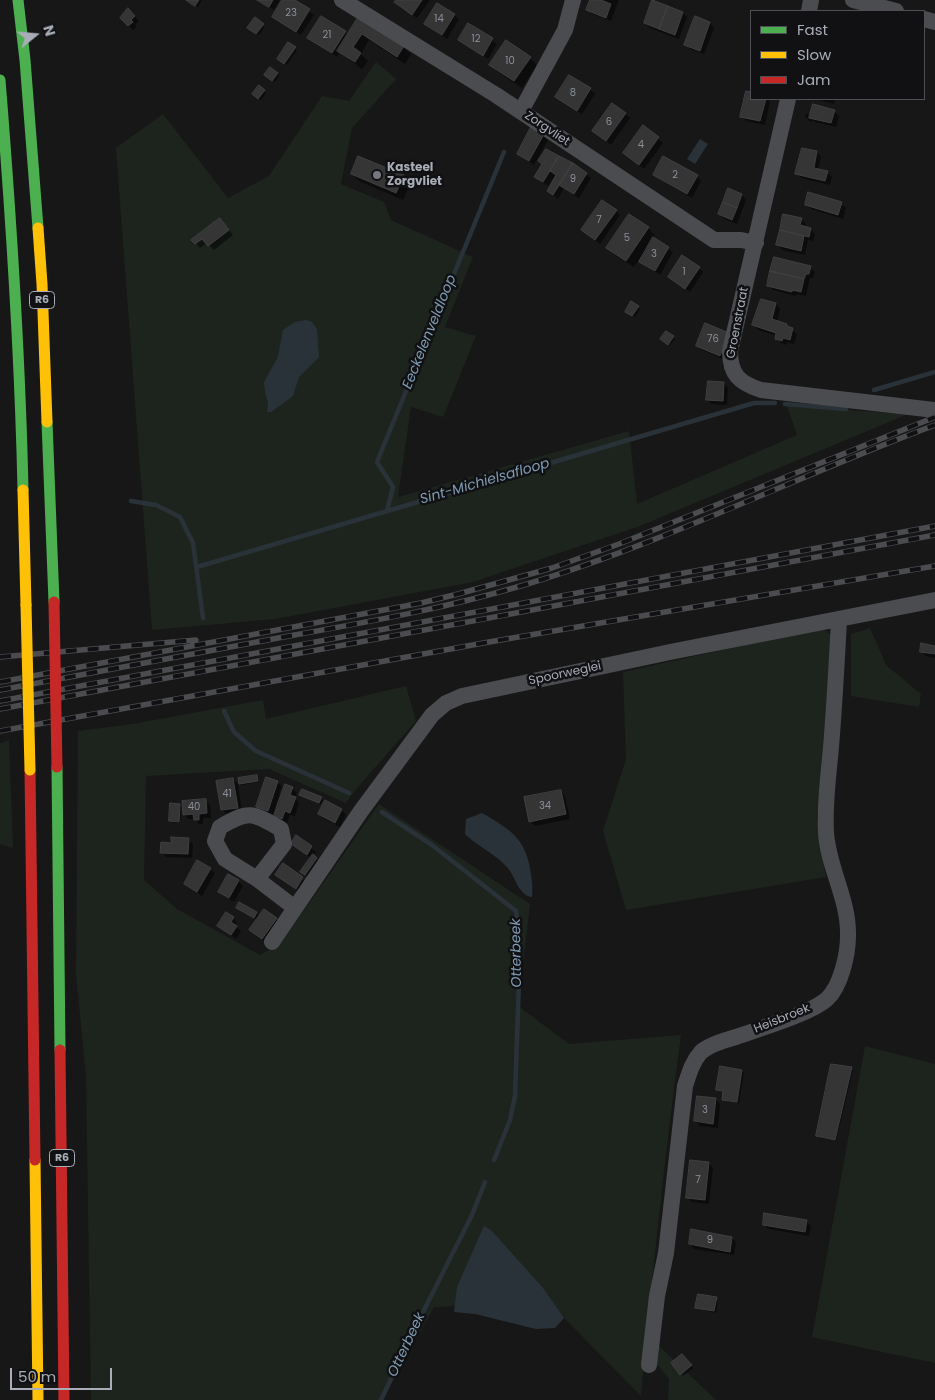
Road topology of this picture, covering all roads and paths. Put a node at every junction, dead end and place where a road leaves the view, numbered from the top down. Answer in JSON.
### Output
{"nodes":[{"id":1,"x":18,"y":0,"type":"edge"},
{"id":2,"x":342,"y":0,"type":"edge"},
{"id":3,"x":573,"y":0,"type":"edge"},
{"id":4,"x":853,"y":0,"type":"edge"},
{"id":5,"x":892,"y":10,"type":"edge"},
{"id":6,"x":0,"y":80,"type":"edge"},
{"id":7,"x":788,"y":100,"type":"edge"},
{"id":8,"x":521,"y":111,"type":"junction"},
{"id":9,"x":756,"y":243,"type":"junction"},
{"id":10,"x":935,"y":410,"type":"edge"},
{"id":11,"x":935,"y":600,"type":"edge"},
{"id":12,"x":839,"y":620,"type":"junction"},
{"id":13,"x":258,"y":879,"type":"dead end"},
{"id":14,"x":295,"y":908,"type":"junction"},
{"id":15,"x":272,"y":942,"type":"dead end"},
{"id":16,"x":36,"y":1311,"type":"junction"},
{"id":17,"x":27,"y":1335,"type":"dead end"},
{"id":18,"x":64,"y":1338,"type":"junction"},
{"id":19,"x":650,"y":1364,"type":"dead end"},
{"id":20,"x":76,"y":1388,"type":"dead end"},
{"id":21,"x":38,"y":1400,"type":"edge"},
{"id":22,"x":64,"y":1400,"type":"edge"}],
"edges":[{"from":1,"to":18,"type":"highway","number":"R6","bridge":true},
{"from":2,"to":8,"type":"street","name":"Zorgvliet"},
{"from":3,"to":8,"type":"street"},
{"from":4,"to":5,"type":"street"},
{"from":6,"to":16,"type":"highway","number":"R6","bridge":true},
{"from":7,"to":9,"type":"street","name":"Groenstraat"},
{"from":8,"to":9,"type":"street","name":"Zorgvliet"},
{"from":9,"to":10,"type":"street","name":"Groenstraat"},
{"from":11,"to":12,"type":"street","name":"Spoorweglei"},
{"from":12,"to":14,"type":"street","name":"Spoorweglei"},
{"from":12,"to":19,"type":"street","name":"Heisbroek"},
{"from":13,"to":14,"type":"street"},
{"from":14,"to":15,"type":"street","name":"Spoorweglei"},
{"from":16,"to":17,"type":"highway"},
{"from":16,"to":21,"type":"highway","number":"R6"},
{"from":18,"to":20,"type":"highway"},
{"from":18,"to":22,"type":"highway","number":"R6"}]}
